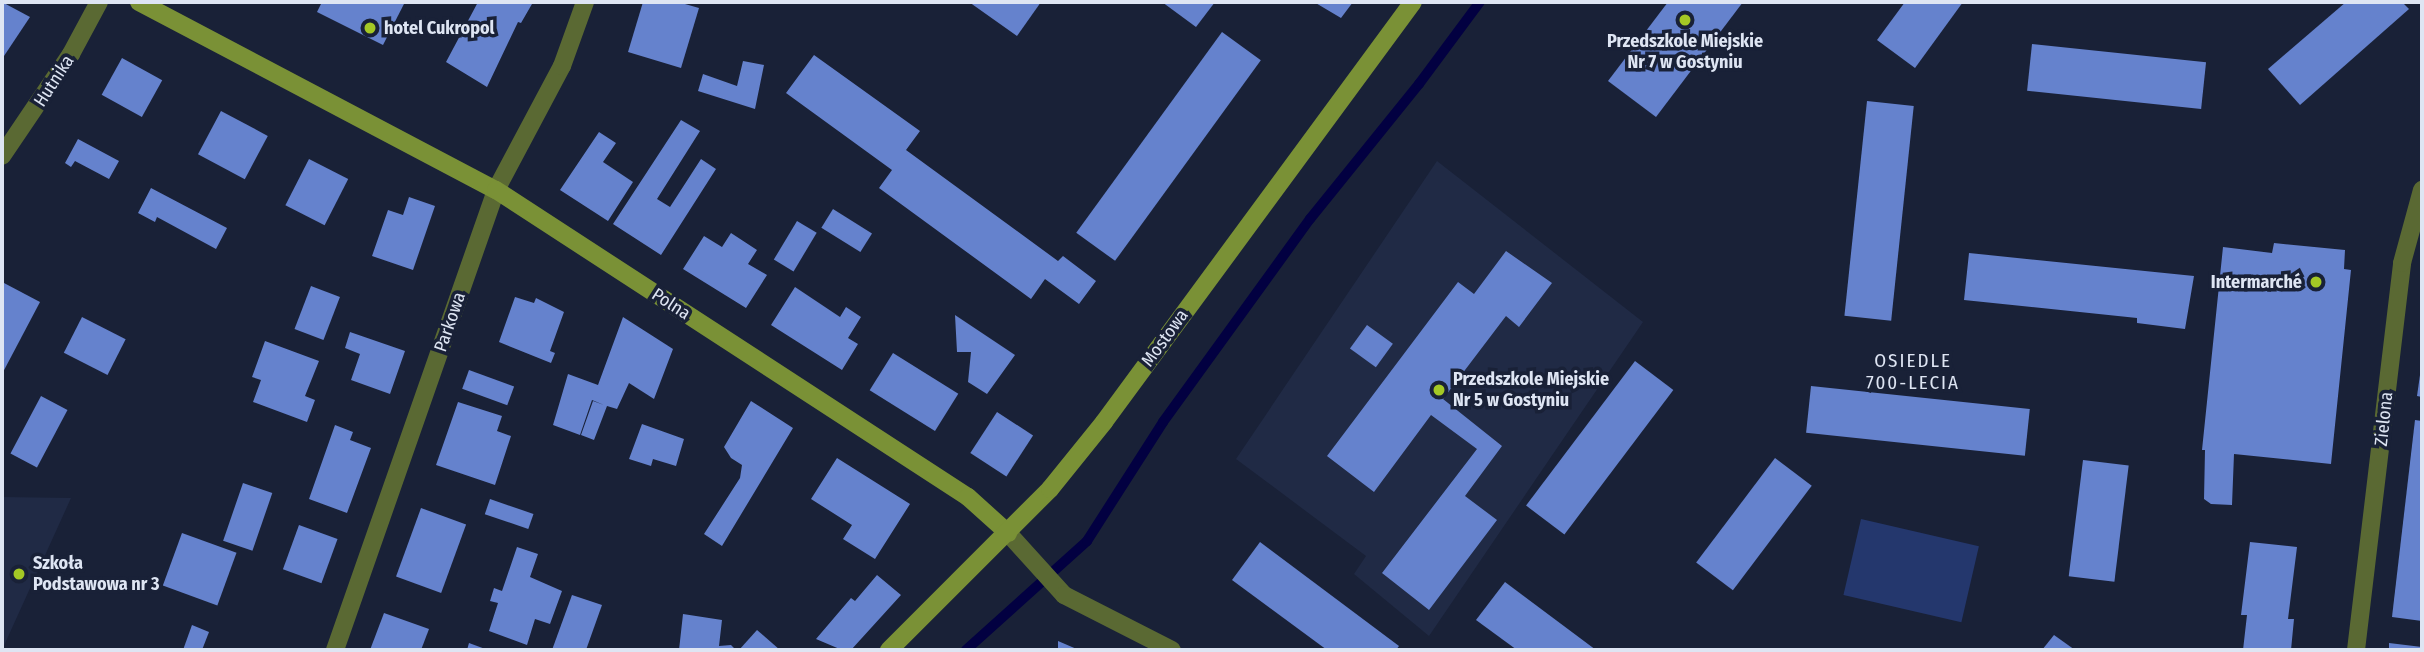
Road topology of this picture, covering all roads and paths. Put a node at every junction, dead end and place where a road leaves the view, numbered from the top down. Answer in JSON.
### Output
{"nodes":[{"id":1,"x":99,"y":2,"type":"edge"},
{"id":2,"x":139,"y":2,"type":"edge"},
{"id":3,"x":585,"y":2,"type":"edge"},
{"id":4,"x":1413,"y":2,"type":"edge"},
{"id":5,"x":2,"y":156,"type":"edge"},
{"id":6,"x":496,"y":190,"type":"junction"},
{"id":7,"x":2422,"y":190,"type":"edge"},
{"id":8,"x":1007,"y":533,"type":"junction"},
{"id":9,"x":335,"y":650,"type":"edge"},
{"id":10,"x":889,"y":650,"type":"edge"},
{"id":11,"x":1172,"y":650,"type":"edge"},
{"id":12,"x":2356,"y":650,"type":"edge"}],
"edges":[{"from":1,"to":5,"type":"street","name":"Hutnika"},
{"from":2,"to":6,"type":"street","name":"Polna"},
{"from":3,"to":6,"type":"street","name":"Parkowa"},
{"from":4,"to":8,"type":"street","name":"Mostowa"},
{"from":6,"to":8,"type":"street","name":"Polna"},
{"from":6,"to":9,"type":"street","name":"Parkowa"},
{"from":7,"to":12,"type":"street","name":"Zielona"},
{"from":8,"to":10,"type":"street","name":"Mostowa"},
{"from":8,"to":11,"type":"street","name":"Polna"}]}
